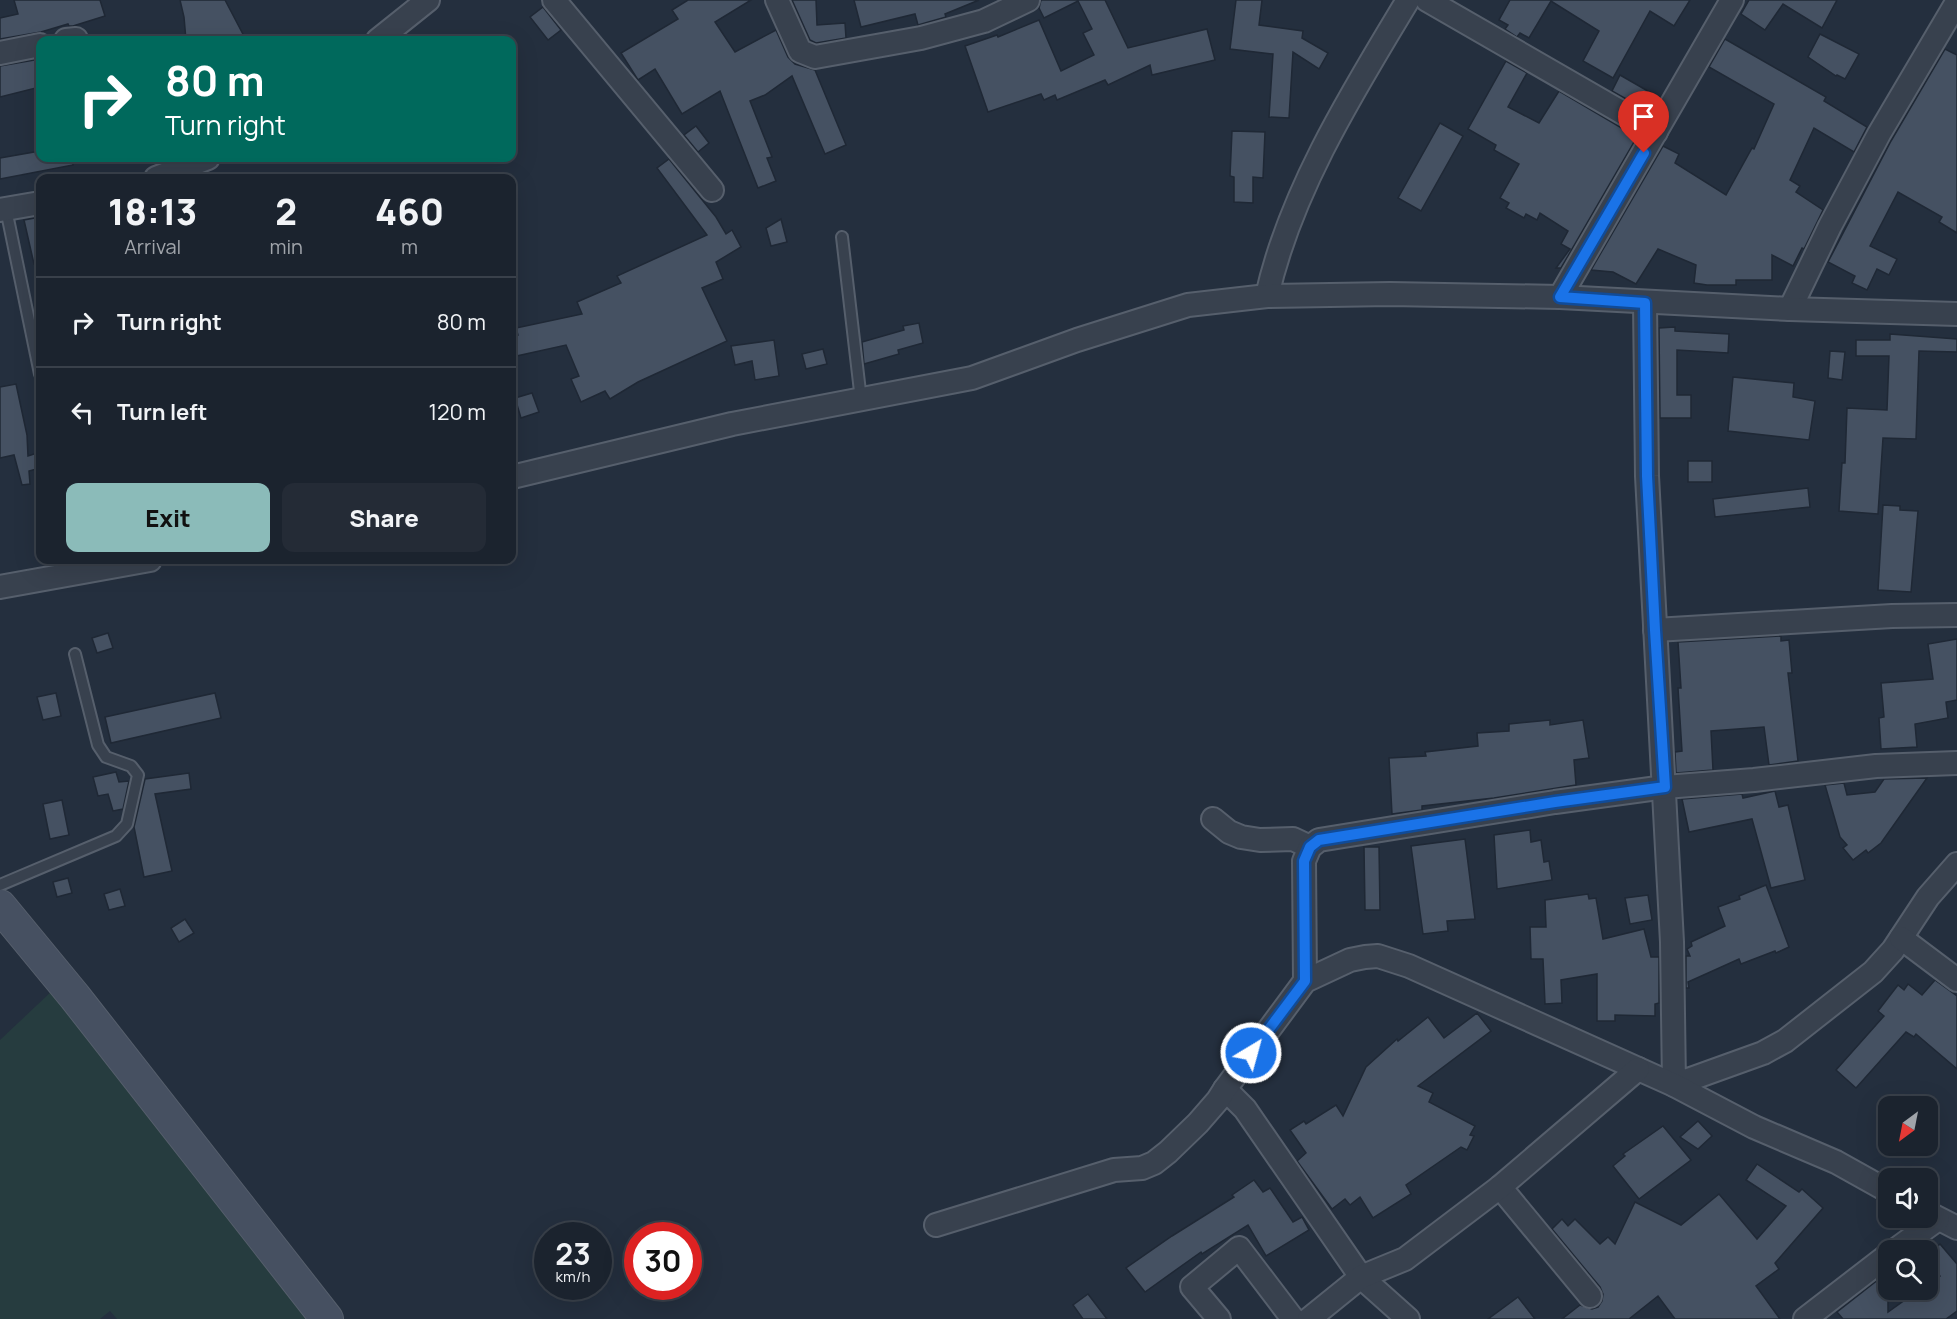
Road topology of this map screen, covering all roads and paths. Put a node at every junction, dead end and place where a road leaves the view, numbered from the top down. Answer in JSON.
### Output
{"nodes":[{"id":1,"x":428,"y":0,"type":"edge"},
{"id":2,"x":554,"y":0,"type":"edge"},
{"id":3,"x":777,"y":0,"type":"edge"},
{"id":4,"x":1028,"y":0,"type":"edge"},
{"id":5,"x":1408,"y":0,"type":"edge"},
{"id":6,"x":1427,"y":0,"type":"edge"},
{"id":7,"x":1732,"y":0,"type":"edge"},
{"id":8,"x":1957,"y":2,"type":"edge"},
{"id":9,"x":383,"y":36,"type":"edge"},
{"id":10,"x":36,"y":46,"type":"edge"},
{"id":11,"x":0,"y":53,"type":"edge"},
{"id":12,"x":1656,"y":132,"type":"junction"},
{"id":13,"x":198,"y":162,"type":"edge"},
{"id":14,"x":166,"y":174,"type":"edge"},
{"id":15,"x":712,"y":190,"type":"dead end"},
{"id":16,"x":36,"y":204,"type":"edge"},
{"id":17,"x":3,"y":210,"type":"edge"},
{"id":18,"x":842,"y":237,"type":"dead end"},
{"id":19,"x":1267,"y":296,"type":"junction"},
{"id":20,"x":1560,"y":297,"type":"junction"},
{"id":21,"x":1645,"y":303,"type":"junction"},
{"id":22,"x":1790,"y":309,"type":"junction"},
{"id":23,"x":1957,"y":314,"type":"edge"},
{"id":24,"x":36,"y":347,"type":"edge"},
{"id":25,"x":861,"y":399,"type":"junction"},
{"id":26,"x":516,"y":476,"type":"edge"},
{"id":27,"x":128,"y":564,"type":"edge"},
{"id":28,"x":0,"y":587,"type":"edge"},
{"id":29,"x":1957,"y":615,"type":"edge"},
{"id":30,"x":1655,"y":630,"type":"junction"},
{"id":31,"x":75,"y":654,"type":"dead end"},
{"id":32,"x":1957,"y":763,"type":"edge"},
{"id":33,"x":1665,"y":787,"type":"junction"},
{"id":34,"x":1213,"y":819,"type":"dead end"},
{"id":35,"x":1310,"y":847,"type":"junction"},
{"id":36,"x":1957,"y":864,"type":"edge"},
{"id":37,"x":0,"y":885,"type":"edge"},
{"id":38,"x":0,"y":906,"type":"edge"},
{"id":39,"x":1901,"y":938,"type":"junction"},
{"id":40,"x":1957,"y":980,"type":"edge"},
{"id":41,"x":1305,"y":981,"type":"junction"},
{"id":42,"x":1638,"y":1069,"type":"junction"},
{"id":43,"x":1674,"y":1085,"type":"junction"},
{"id":44,"x":1225,"y":1089,"type":"junction"},
{"id":45,"x":1878,"y":1185,"type":"edge"},
{"id":46,"x":1500,"y":1187,"type":"junction"},
{"id":47,"x":1941,"y":1220,"type":"edge"},
{"id":48,"x":936,"y":1225,"type":"dead end"},
{"id":49,"x":1911,"y":1240,"type":"edge"},
{"id":50,"x":1878,"y":1263,"type":"edge"},
{"id":51,"x":1361,"y":1277,"type":"junction"},
{"id":52,"x":1590,"y":1296,"type":"dead end"},
{"id":53,"x":327,"y":1319,"type":"edge"},
{"id":54,"x":1219,"y":1319,"type":"edge"},
{"id":55,"x":1293,"y":1319,"type":"edge"},
{"id":56,"x":1310,"y":1319,"type":"edge"},
{"id":57,"x":1408,"y":1319,"type":"edge"},
{"id":58,"x":1805,"y":1319,"type":"edge"}],
"edges":[{"from":1,"to":9,"type":"street"},
{"from":2,"to":15,"type":"street"},
{"from":3,"to":4,"type":"street"},
{"from":5,"to":19,"type":"street"},
{"from":6,"to":12,"type":"street"},
{"from":7,"to":12,"type":"street"},
{"from":8,"to":22,"type":"street"},
{"from":10,"to":11,"type":"street"},
{"from":12,"to":20,"type":"street"},
{"from":13,"to":14,"type":"street"},
{"from":16,"to":17,"type":"street"},
{"from":17,"to":24,"type":"lane"},
{"from":18,"to":25,"type":"lane"},
{"from":19,"to":20,"type":"street"},
{"from":19,"to":25,"type":"street"},
{"from":20,"to":21,"type":"street"},
{"from":21,"to":22,"type":"street"},
{"from":21,"to":30,"type":"street"},
{"from":22,"to":23,"type":"street"},
{"from":25,"to":26,"type":"street"},
{"from":27,"to":28,"type":"street"},
{"from":29,"to":30,"type":"street"},
{"from":30,"to":33,"type":"street"},
{"from":31,"to":37,"type":"lane"},
{"from":32,"to":33,"type":"street"},
{"from":33,"to":35,"type":"street"},
{"from":33,"to":43,"type":"street"},
{"from":34,"to":35,"type":"street"},
{"from":35,"to":41,"type":"street"},
{"from":36,"to":39,"type":"street"},
{"from":38,"to":53,"type":"street"},
{"from":39,"to":40,"type":"street"},
{"from":39,"to":43,"type":"street"},
{"from":41,"to":42,"type":"street"},
{"from":41,"to":44,"type":"street"},
{"from":42,"to":43,"type":"street"},
{"from":42,"to":46,"type":"street"},
{"from":43,"to":45,"type":"street"},
{"from":44,"to":48,"type":"street"},
{"from":44,"to":51,"type":"street"},
{"from":46,"to":51,"type":"street"},
{"from":46,"to":52,"type":"street"},
{"from":47,"to":49,"type":"street"},
{"from":50,"to":58,"type":"street"},
{"from":51,"to":56,"type":"street"},
{"from":51,"to":57,"type":"street"},
{"from":54,"to":55,"type":"street"}]}
